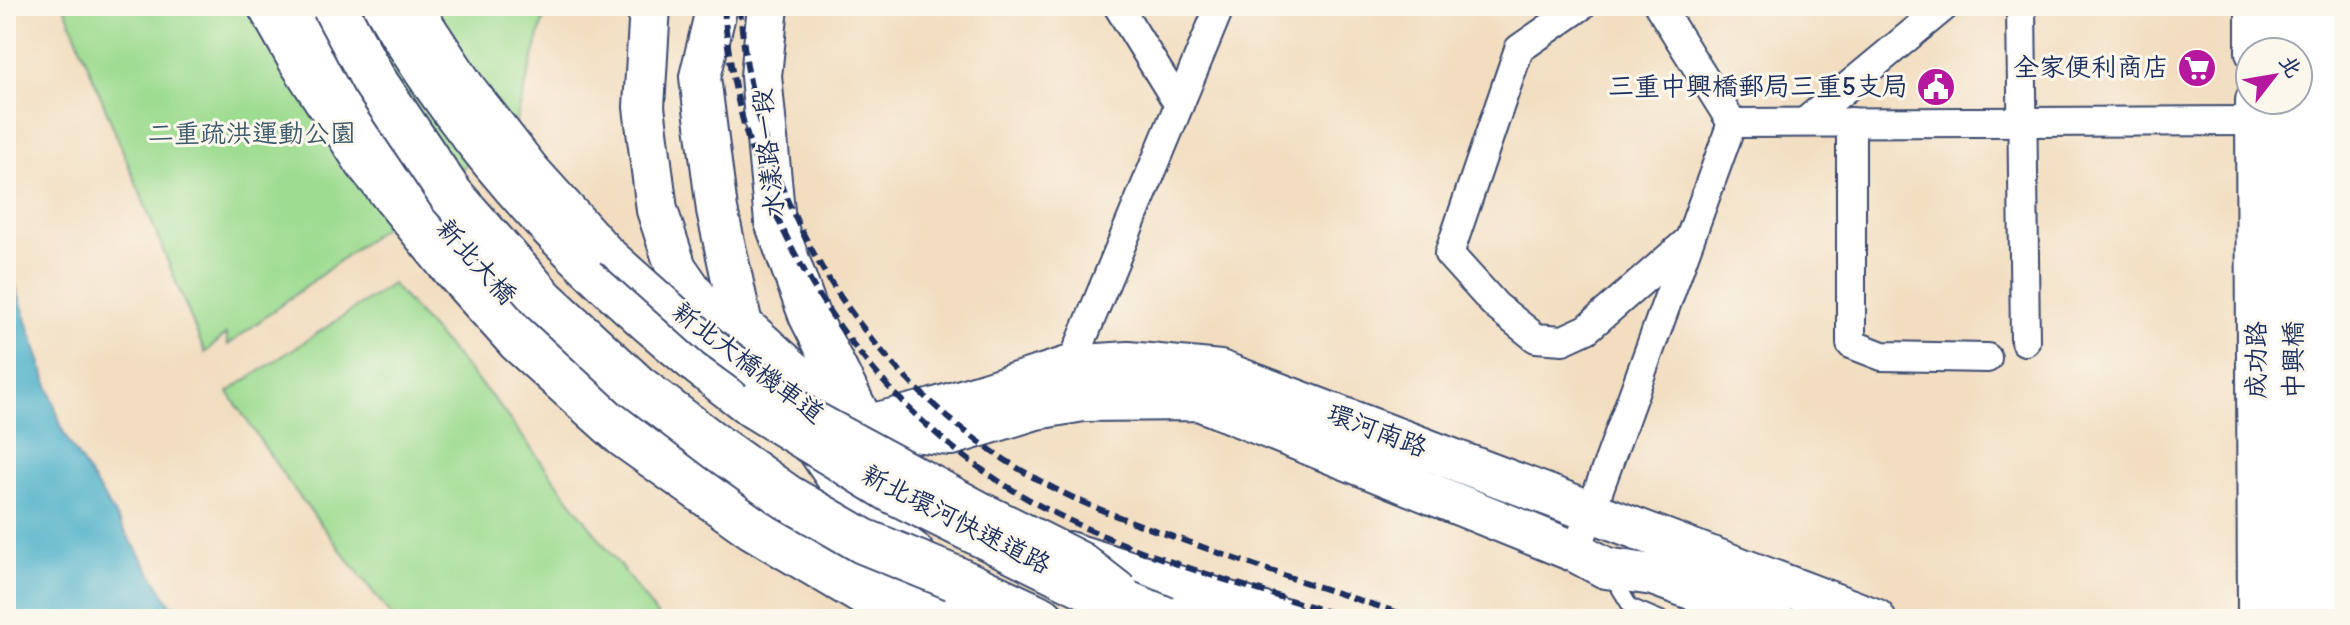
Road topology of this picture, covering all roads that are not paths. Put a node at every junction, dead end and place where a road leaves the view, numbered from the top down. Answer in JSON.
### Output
{"nodes":[{"id":1,"x":261,"y":6,"type":"edge"},
{"id":2,"x":294,"y":6,"type":"edge"},
{"id":3,"x":334,"y":6,"type":"edge"},
{"id":4,"x":354,"y":6,"type":"edge"},
{"id":5,"x":386,"y":6,"type":"edge"},
{"id":6,"x":418,"y":6,"type":"edge"},
{"id":7,"x":650,"y":6,"type":"edge"},
{"id":8,"x":717,"y":6,"type":"edge"},
{"id":9,"x":768,"y":6,"type":"edge"},
{"id":10,"x":1118,"y":6,"type":"edge"},
{"id":11,"x":1220,"y":6,"type":"edge"},
{"id":12,"x":1581,"y":6,"type":"edge"},
{"id":13,"x":1659,"y":6,"type":"edge"},
{"id":14,"x":1945,"y":6,"type":"edge"},
{"id":15,"x":2021,"y":6,"type":"edge"},
{"id":16,"x":2299,"y":9,"type":"edge"},
{"id":17,"x":2272,"y":36,"type":"edge"},
{"id":18,"x":2295,"y":36,"type":"edge"},
{"id":19,"x":1179,"y":105,"type":"junction"},
{"id":20,"x":2234,"y":111,"type":"edge"},
{"id":21,"x":2256,"y":116,"type":"edge"},
{"id":22,"x":2293,"y":116,"type":"edge"},
{"id":23,"x":2023,"y":121,"type":"junction"},
{"id":24,"x":1805,"y":122,"type":"junction"},
{"id":25,"x":1851,"y":122,"type":"junction"},
{"id":26,"x":1732,"y":123,"type":"junction"},
{"id":27,"x":1689,"y":240,"type":"junction"},
{"id":28,"x":742,"y":325,"type":"junction"},
{"id":29,"x":2025,"y":341,"type":"dead end"},
{"id":30,"x":1987,"y":358,"type":"dead end"},
{"id":31,"x":1071,"y":366,"type":"junction"},
{"id":32,"x":865,"y":426,"type":"junction"},
{"id":33,"x":1590,"y":511,"type":"junction"},
{"id":34,"x":1591,"y":560,"type":"junction"},
{"id":35,"x":954,"y":578,"type":"junction"},
{"id":36,"x":896,"y":619,"type":"edge"},
{"id":37,"x":983,"y":619,"type":"edge"},
{"id":38,"x":1012,"y":619,"type":"edge"},
{"id":39,"x":1042,"y":619,"type":"edge"},
{"id":40,"x":1163,"y":619,"type":"edge"},
{"id":41,"x":1283,"y":619,"type":"edge"},
{"id":42,"x":1661,"y":619,"type":"edge"},
{"id":43,"x":1698,"y":619,"type":"edge"},
{"id":44,"x":1774,"y":619,"type":"edge"},
{"id":45,"x":1875,"y":619,"type":"edge"},
{"id":46,"x":2258,"y":619,"type":"edge"},
{"id":47,"x":2295,"y":619,"type":"edge"},
{"id":48,"x":2333,"y":619,"type":"edge"}],
"edges":[{"from":1,"to":36,"type":"street"},
{"from":2,"to":37,"type":"highway","name":"新北大橋"},
{"from":3,"to":35,"type":"highway","bridge":true},
{"from":4,"to":35,"type":"highway","bridge":true},
{"from":5,"to":40,"type":"highway","name":"新北環河快速道路","bridge":true},
{"from":6,"to":40,"type":"street","name":"新北大橋機車道","bridge":true},
{"from":7,"to":28,"type":"street"},
{"from":8,"to":28,"type":"street"},
{"from":9,"to":32,"type":"street","name":"水漾路一段"},
{"from":10,"to":19,"type":"street"},
{"from":11,"to":19,"type":"street"},
{"from":12,"to":27,"type":"street"},
{"from":13,"to":26,"type":"street"},
{"from":14,"to":24,"type":"street"},
{"from":15,"to":23,"type":"street"},
{"from":16,"to":17,"type":"street"},
{"from":16,"to":18,"type":"street"},
{"from":16,"to":48,"type":"street","name":"中興橋"},
{"from":19,"to":31,"type":"street"},
{"from":20,"to":23,"type":"street"},
{"from":21,"to":46,"type":"street","name":"成功路"},
{"from":22,"to":47,"type":"street","name":"中興橋"},
{"from":23,"to":25,"type":"street"},
{"from":23,"to":29,"type":"street"},
{"from":24,"to":25,"type":"street"},
{"from":24,"to":26,"type":"street"},
{"from":25,"to":30,"type":"street"},
{"from":26,"to":27,"type":"street"},
{"from":27,"to":33,"type":"street"},
{"from":28,"to":32,"type":"street"},
{"from":28,"to":38,"type":"street"},
{"from":31,"to":32,"type":"street","name":"環河南路"},
{"from":31,"to":33,"type":"street","name":"環河南路"},
{"from":32,"to":34,"type":"street","name":"環河南路"},
{"from":32,"to":41,"type":"street"},
{"from":33,"to":34,"type":"street"},
{"from":33,"to":45,"type":"street","name":"環河南路"},
{"from":34,"to":42,"type":"lane"},
{"from":34,"to":43,"type":"street"},
{"from":34,"to":44,"type":"street","name":"環河南路"},
{"from":35,"to":39,"type":"highway"}]}
